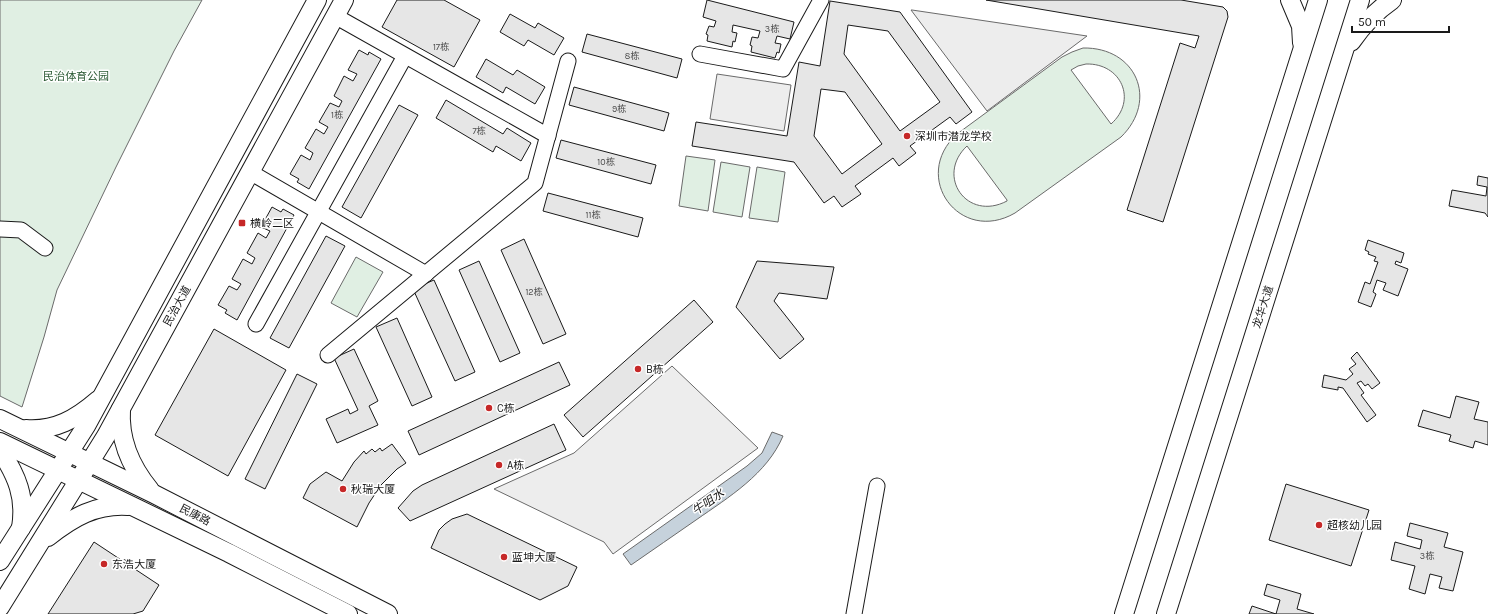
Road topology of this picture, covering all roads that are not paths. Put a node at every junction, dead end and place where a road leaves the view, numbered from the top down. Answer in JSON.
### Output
{"nodes":[{"id":1,"x":317,"y":0,"type":"edge"},
{"id":2,"x":344,"y":0,"type":"edge"},
{"id":3,"x":821,"y":0,"type":"edge"},
{"id":4,"x":1290,"y":0,"type":"edge"},
{"id":5,"x":1318,"y":0,"type":"edge"},
{"id":6,"x":1360,"y":0,"type":"edge"},
{"id":7,"x":1392,"y":0,"type":"edge"},
{"id":8,"x":335,"y":16,"type":"junction"},
{"id":9,"x":1301,"y":53,"type":"junction"},
{"id":10,"x":700,"y":54,"type":"dead end"},
{"id":11,"x":405,"y":56,"type":"junction"},
{"id":12,"x":1342,"y":57,"type":"junction"},
{"id":13,"x":568,"y":61,"type":"dead end"},
{"id":14,"x":548,"y":136,"type":"junction"},
{"id":15,"x":250,"y":172,"type":"junction"},
{"id":16,"x":318,"y":212,"type":"junction"},
{"id":17,"x":0,"y":229,"type":"edge"},
{"id":18,"x":45,"y":248,"type":"dead end"},
{"id":19,"x":426,"y":274,"type":"junction"},
{"id":20,"x":256,"y":324,"type":"dead end"},
{"id":21,"x":328,"y":355,"type":"dead end"},
{"id":22,"x":104,"y":394,"type":"junction"},
{"id":23,"x":122,"y":407,"type":"junction"},
{"id":24,"x":0,"y":418,"type":"edge"},
{"id":25,"x":22,"y":429,"type":"junction"},
{"id":26,"x":0,"y":442,"type":"edge"},
{"id":27,"x":0,"y":450,"type":"edge"},
{"id":28,"x":71,"y":452,"type":"junction"},
{"id":29,"x":91,"y":462,"type":"junction"},
{"id":30,"x":59,"y":470,"type":"junction"},
{"id":31,"x":80,"y":480,"type":"junction"},
{"id":32,"x":877,"y":486,"type":"dead end"},
{"id":33,"x":154,"y":494,"type":"junction"},
{"id":34,"x":132,"y":506,"type":"junction"},
{"id":35,"x":21,"y":528,"type":"junction"},
{"id":36,"x":36,"y":551,"type":"junction"},
{"id":37,"x":0,"y":561,"type":"edge"},
{"id":38,"x":0,"y":607,"type":"edge"},
{"id":39,"x":348,"y":614,"type":"edge"},
{"id":40,"x":388,"y":614,"type":"edge"},
{"id":41,"x":854,"y":614,"type":"edge"},
{"id":42,"x":1124,"y":614,"type":"edge"},
{"id":43,"x":1166,"y":614,"type":"edge"}],
"edges":[{"from":1,"to":22,"type":"main road","name":"民治大道"},
{"from":2,"to":8,"type":"main road","name":"民治大道"},
{"from":3,"to":10,"type":"street"},
{"from":4,"to":9,"type":"main road"},
{"from":5,"to":9,"type":"main road"},
{"from":6,"to":12,"type":"main road","name":"龙华大道"},
{"from":7,"to":12,"type":"main road"},
{"from":8,"to":11,"type":"street"},
{"from":8,"to":15,"type":"main road","name":"民治大道"},
{"from":9,"to":42,"type":"main road"},
{"from":11,"to":14,"type":"street"},
{"from":11,"to":16,"type":"street"},
{"from":12,"to":43,"type":"main road","name":"龙华大道"},
{"from":13,"to":14,"type":"street"},
{"from":14,"to":19,"type":"street"},
{"from":15,"to":16,"type":"street"},
{"from":15,"to":23,"type":"main road","name":"民治大道"},
{"from":16,"to":19,"type":"street"},
{"from":16,"to":20,"type":"street"},
{"from":17,"to":18,"type":"street"},
{"from":19,"to":21,"type":"street"},
{"from":22,"to":25,"type":"main road"},
{"from":22,"to":28,"type":"main road","name":"民治大道"},
{"from":23,"to":29,"type":"main road","name":"民治大道"},
{"from":23,"to":33,"type":"main road"},
{"from":24,"to":25,"type":"main road","name":"民康路"},
{"from":25,"to":28,"type":"main road","name":"民康路"},
{"from":26,"to":30,"type":"main road","name":"民康路"},
{"from":27,"to":35,"type":"main road"},
{"from":28,"to":29,"type":"main road","name":"民康路"},
{"from":28,"to":30,"type":"main road","name":"民治大道"},
{"from":29,"to":31,"type":"main road","name":"民治大道"},
{"from":29,"to":33,"type":"main road","name":"民康路"},
{"from":30,"to":31,"type":"main road","name":"民康路"},
{"from":30,"to":35,"type":"main road","name":"民治大道"},
{"from":31,"to":34,"type":"main road","name":"民康路"},
{"from":31,"to":36,"type":"main road","name":"民治大道"},
{"from":32,"to":41,"type":"street"},
{"from":33,"to":40,"type":"main road","name":"民康路"},
{"from":34,"to":36,"type":"main road"},
{"from":34,"to":39,"type":"main road","name":"民康路"},
{"from":35,"to":37,"type":"main road","name":"民治大道"},
{"from":36,"to":38,"type":"main road","name":"民治大道"}]}
